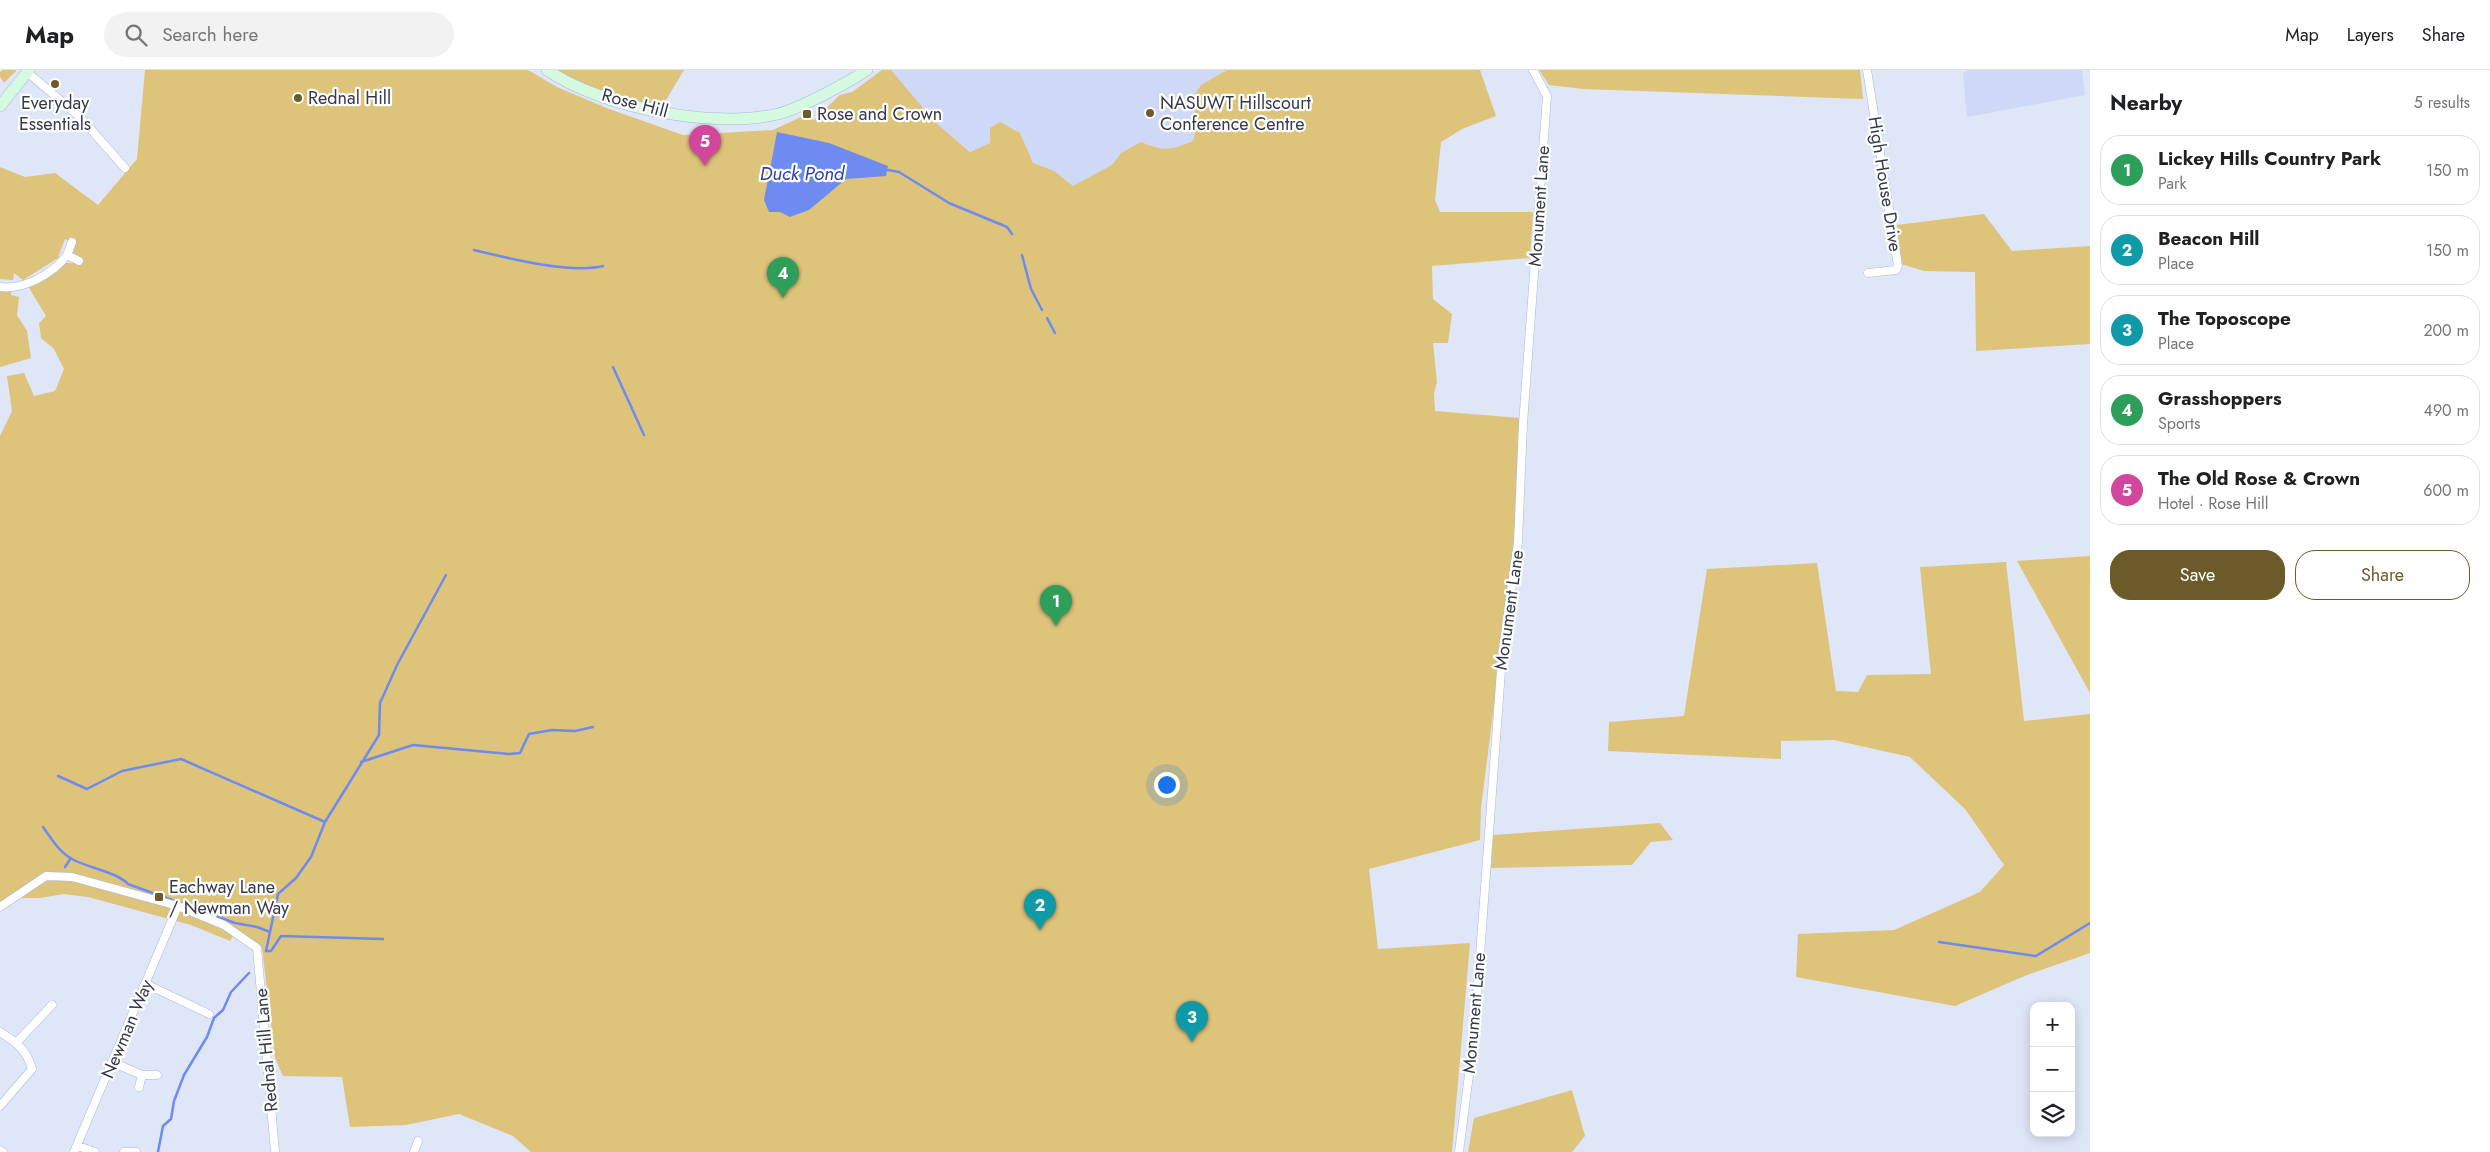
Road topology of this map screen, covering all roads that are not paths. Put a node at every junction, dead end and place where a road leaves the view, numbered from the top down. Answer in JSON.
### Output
{"nodes":[{"id":1,"x":548,"y":70,"type":"edge"},
{"id":2,"x":867,"y":70,"type":"edge"},
{"id":3,"x":1533,"y":70,"type":"edge"},
{"id":4,"x":1867,"y":70,"type":"edge"},
{"id":5,"x":28,"y":71,"type":"edge"},
{"id":6,"x":5,"y":94,"type":"edge"},
{"id":7,"x":0,"y":106,"type":"edge"},
{"id":8,"x":125,"y":168,"type":"dead end"},
{"id":9,"x":72,"y":242,"type":"dead end"},
{"id":10,"x":67,"y":255,"type":"junction"},
{"id":11,"x":79,"y":261,"type":"dead end"},
{"id":12,"x":1868,"y":273,"type":"dead end"},
{"id":13,"x":0,"y":287,"type":"edge"},
{"id":14,"x":0,"y":906,"type":"edge"},
{"id":15,"x":178,"y":906,"type":"junction"},
{"id":16,"x":146,"y":984,"type":"junction"},
{"id":17,"x":52,"y":1005,"type":"dead end"},
{"id":18,"x":210,"y":1014,"type":"dead end"},
{"id":19,"x":0,"y":1032,"type":"edge"},
{"id":20,"x":16,"y":1042,"type":"junction"},
{"id":21,"x":114,"y":1063,"type":"junction"},
{"id":22,"x":157,"y":1075,"type":"dead end"},
{"id":23,"x":142,"y":1076,"type":"junction"},
{"id":24,"x":139,"y":1087,"type":"dead end"},
{"id":25,"x":0,"y":1106,"type":"edge"},
{"id":26,"x":418,"y":1141,"type":"dead end"},
{"id":27,"x":76,"y":1149,"type":"edge"},
{"id":28,"x":0,"y":1150,"type":"edge"},
{"id":29,"x":3,"y":1152,"type":"edge"},
{"id":30,"x":95,"y":1152,"type":"edge"},
{"id":31,"x":124,"y":1152,"type":"edge"},
{"id":32,"x":136,"y":1152,"type":"edge"},
{"id":33,"x":275,"y":1152,"type":"edge"},
{"id":34,"x":414,"y":1152,"type":"edge"},
{"id":35,"x":1459,"y":1152,"type":"edge"}],
"edges":[{"from":1,"to":2,"type":"main road","name":"Rose Hill"},
{"from":3,"to":35,"type":"street","name":"Monument Lane"},
{"from":4,"to":12,"type":"street","name":"High House Drive"},
{"from":5,"to":6,"type":"main road"},
{"from":5,"to":8,"type":"street"},
{"from":6,"to":7,"type":"main road"},
{"from":9,"to":10,"type":"street"},
{"from":10,"to":11,"type":"street"},
{"from":10,"to":13,"type":"street"},
{"from":14,"to":15,"type":"street"},
{"from":15,"to":16,"type":"street","name":"Newman Way"},
{"from":15,"to":33,"type":"street","name":"Rednal Hill Lane"},
{"from":16,"to":18,"type":"street"},
{"from":16,"to":21,"type":"street","name":"Newman Way"},
{"from":17,"to":20,"type":"street"},
{"from":19,"to":20,"type":"street"},
{"from":20,"to":25,"type":"street"},
{"from":21,"to":23,"type":"street"},
{"from":21,"to":27,"type":"street","name":"Newman Way"},
{"from":22,"to":23,"type":"street"},
{"from":23,"to":24,"type":"street"},
{"from":26,"to":34,"type":"street"},
{"from":27,"to":30,"type":"street"},
{"from":28,"to":29,"type":"street"},
{"from":31,"to":32,"type":"street"}]}
